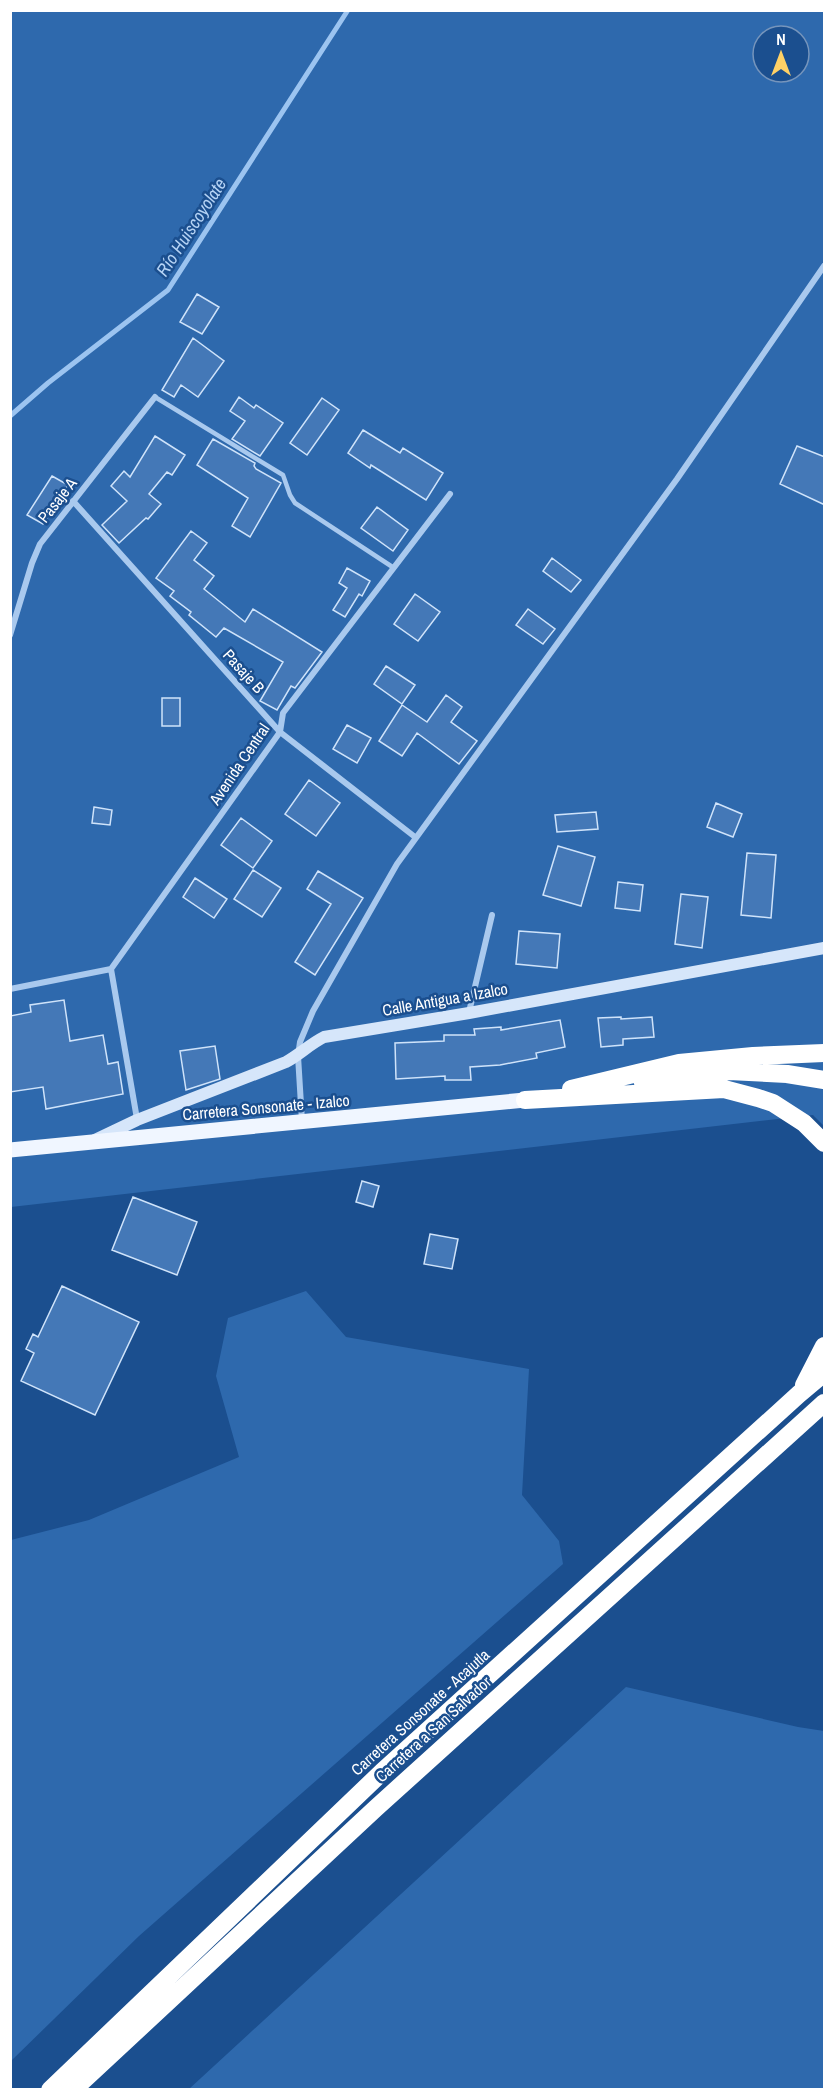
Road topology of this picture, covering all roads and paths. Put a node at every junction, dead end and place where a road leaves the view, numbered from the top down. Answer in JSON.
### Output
{"nodes":[{"id":1,"x":825,"y":266,"type":"edge"},
{"id":2,"x":155,"y":397,"type":"joint"},
{"id":3,"x":450,"y":494,"type":"dead end"},
{"id":4,"x":73,"y":501,"type":"junction"},
{"id":5,"x":394,"y":568,"type":"junction"},
{"id":6,"x":10,"y":635,"type":"edge"},
{"id":7,"x":280,"y":732,"type":"junction"},
{"id":8,"x":416,"y":837,"type":"junction"},
{"id":9,"x":492,"y":915,"type":"dead end"},
{"id":10,"x":825,"y":948,"type":"edge"},
{"id":11,"x":111,"y":969,"type":"junction"},
{"id":12,"x":10,"y":989,"type":"edge"},
{"id":13,"x":469,"y":1013,"type":"junction"},
{"id":14,"x":825,"y":1053,"type":"edge"},
{"id":15,"x":298,"y":1056,"type":"junction"},
{"id":16,"x":825,"y":1080,"type":"edge"},
{"id":17,"x":525,"y":1100,"type":"junction"},
{"id":18,"x":137,"y":1120,"type":"junction"},
{"id":19,"x":302,"y":1122,"type":"junction"},
{"id":20,"x":91,"y":1141,"type":"junction"},
{"id":21,"x":825,"y":1143,"type":"edge"},
{"id":22,"x":10,"y":1150,"type":"edge"},
{"id":23,"x":825,"y":1347,"type":"edge"},
{"id":24,"x":825,"y":1373,"type":"edge"},
{"id":25,"x":800,"y":1394,"type":"junction"},
{"id":26,"x":825,"y":1403,"type":"edge"},
{"id":27,"x":50,"y":2090,"type":"edge"},
{"id":28,"x":73,"y":2090,"type":"edge"}],
"edges":[{"from":1,"to":8,"type":"street"},
{"from":2,"to":4,"type":"street","name":"Pasaje A"},
{"from":2,"to":5,"type":"lane"},
{"from":3,"to":5,"type":"street","name":"Avenida Central"},
{"from":4,"to":6,"type":"street","name":"Pasaje A"},
{"from":4,"to":7,"type":"street","name":"Pasaje B"},
{"from":5,"to":7,"type":"street","name":"Avenida Central"},
{"from":7,"to":8,"type":"street","name":"Pasaje B"},
{"from":7,"to":11,"type":"street","name":"Avenida Central"},
{"from":8,"to":15,"type":"street"},
{"from":9,"to":13,"type":"street"},
{"from":10,"to":13,"type":"street","name":"Calle Antigua a Izalco"},
{"from":11,"to":12,"type":"street"},
{"from":11,"to":18,"type":"street"},
{"from":13,"to":15,"type":"street","name":"Calle Antigua a Izalco"},
{"from":14,"to":17,"type":"highway"},
{"from":15,"to":18,"type":"street","name":"Calle Antigua a Izalco"},
{"from":15,"to":19,"type":"street"},
{"from":16,"to":17,"type":"highway"},
{"from":17,"to":19,"type":"main road","name":"Carretera Sonsonate - Izalco"},
{"from":17,"to":21,"type":"highway"},
{"from":18,"to":20,"type":"street","name":"Calle Antigua a Izalco"},
{"from":19,"to":20,"type":"main road","name":"Carretera Sonsonate - Izalco"},
{"from":20,"to":22,"type":"main road","name":"Carretera Sonsonate - Izalco"},
{"from":23,"to":25,"type":"highway"},
{"from":24,"to":25,"type":"highway","name":"Carretera Sonsonate - Acajutla"},
{"from":25,"to":27,"type":"highway","name":"Carretera Sonsonate - Acajutla"},
{"from":26,"to":28,"type":"highway","name":"Carretera a San Salvador"}]}
